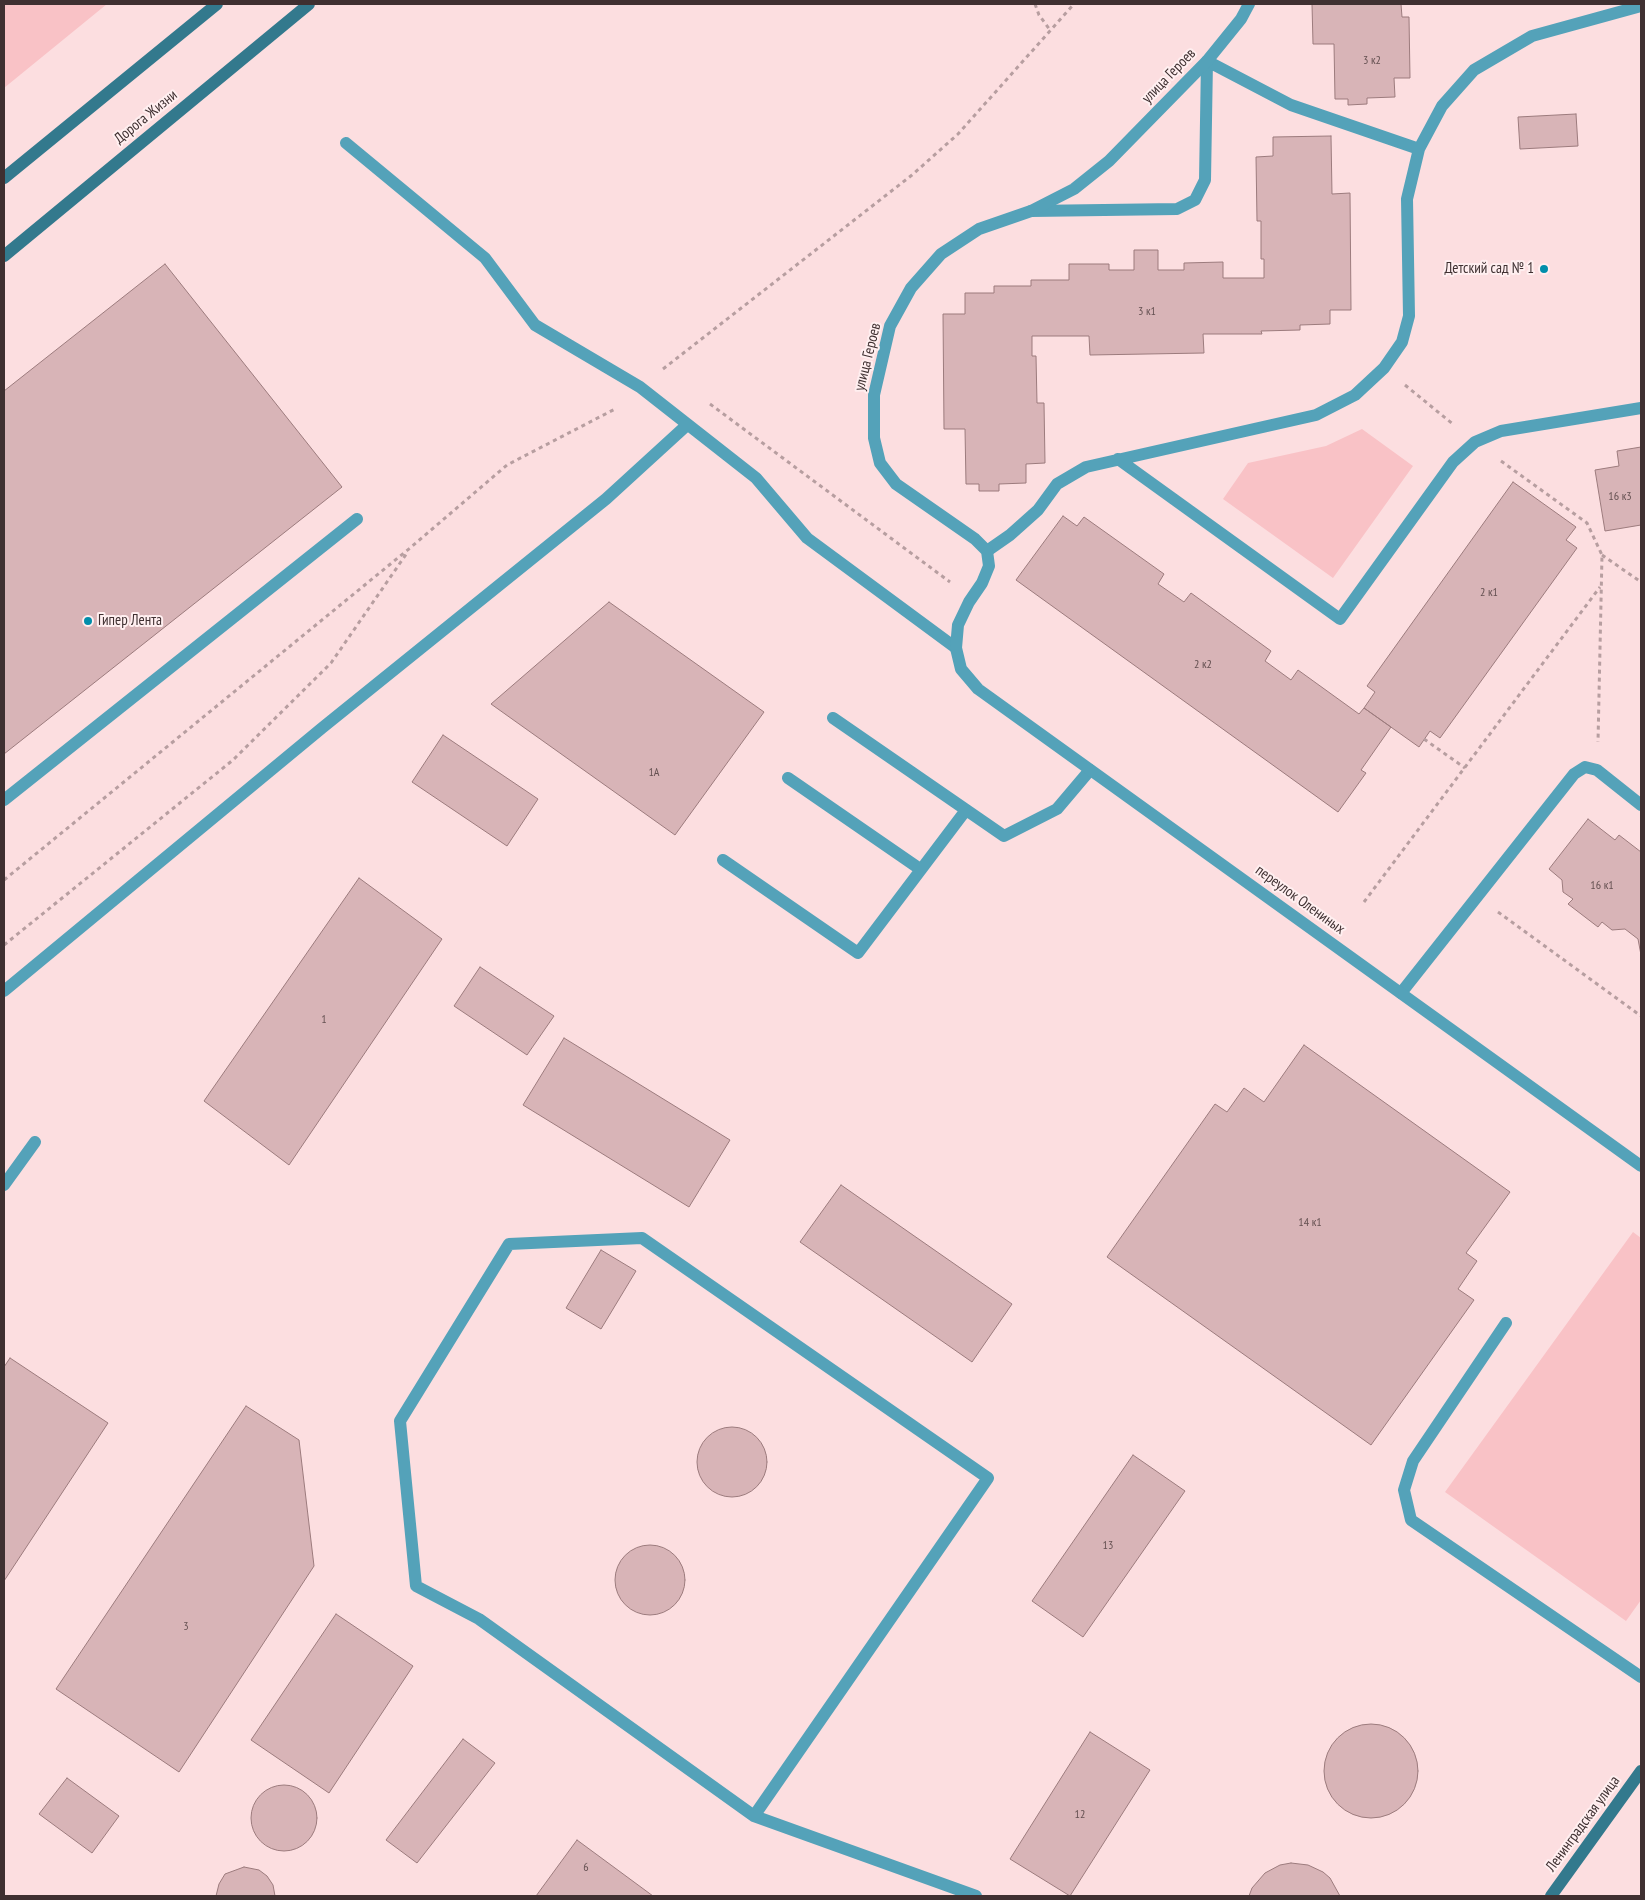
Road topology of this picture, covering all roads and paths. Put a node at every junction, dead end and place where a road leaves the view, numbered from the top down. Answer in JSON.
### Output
{"nodes":[{"id":1,"x":217,"y":4,"type":"edge"},
{"id":2,"x":309,"y":4,"type":"edge"},
{"id":3,"x":1035,"y":4,"type":"edge"},
{"id":4,"x":1074,"y":4,"type":"edge"},
{"id":5,"x":1249,"y":4,"type":"edge"},
{"id":6,"x":1641,"y":6,"type":"edge"},
{"id":7,"x":1050,"y":30,"type":"junction"},
{"id":8,"x":1207,"y":61,"type":"junction"},
{"id":9,"x":346,"y":143,"type":"dead end"},
{"id":10,"x":1419,"y":149,"type":"junction"},
{"id":11,"x":4,"y":178,"type":"edge"},
{"id":12,"x":1031,"y":211,"type":"junction"},
{"id":13,"x":4,"y":256,"type":"edge"},
{"id":14,"x":1384,"y":368,"type":"junction"},
{"id":15,"x":670,"y":374,"type":"dead end"},
{"id":16,"x":709,"y":403,"type":"dead end"},
{"id":17,"x":1641,"y":408,"type":"edge"},
{"id":18,"x":615,"y":409,"type":"dead end"},
{"id":19,"x":686,"y":425,"type":"junction"},
{"id":20,"x":1475,"y":442,"type":"junction"},
{"id":21,"x":1118,"y":459,"type":"junction"},
{"id":22,"x":357,"y":519,"type":"dead end"},
{"id":23,"x":410,"y":548,"type":"junction"},
{"id":24,"x":988,"y":551,"type":"junction"},
{"id":25,"x":1602,"y":555,"type":"junction"},
{"id":26,"x":1641,"y":582,"type":"edge"},
{"id":27,"x":952,"y":584,"type":"dead end"},
{"id":28,"x":1601,"y":586,"type":"junction"},
{"id":29,"x":956,"y":648,"type":"junction"},
{"id":30,"x":833,"y":718,"type":"dead end"},
{"id":31,"x":1424,"y":739,"type":"dead end"},
{"id":32,"x":1465,"y":768,"type":"junction"},
{"id":33,"x":1090,"y":770,"type":"junction"},
{"id":34,"x":1597,"y":770,"type":"junction"},
{"id":35,"x":788,"y":778,"type":"dead end"},
{"id":36,"x":4,"y":800,"type":"edge"},
{"id":37,"x":1641,"y":805,"type":"edge"},
{"id":38,"x":966,"y":810,"type":"junction"},
{"id":39,"x":722,"y":860,"type":"dead end"},
{"id":40,"x":920,"y":869,"type":"junction"},
{"id":41,"x":4,"y":880,"type":"edge"},
{"id":42,"x":1477,"y":897,"type":"junction"},
{"id":43,"x":1364,"y":902,"type":"dead end"},
{"id":44,"x":4,"y":945,"type":"edge"},
{"id":45,"x":4,"y":991,"type":"edge"},
{"id":46,"x":1401,"y":993,"type":"junction"},
{"id":47,"x":1641,"y":1016,"type":"edge"},
{"id":48,"x":35,"y":1142,"type":"dead end"},
{"id":49,"x":1641,"y":1166,"type":"edge"},
{"id":50,"x":4,"y":1185,"type":"edge"},
{"id":51,"x":1506,"y":1323,"type":"dead end"},
{"id":52,"x":1641,"y":1676,"type":"edge"},
{"id":53,"x":1641,"y":1771,"type":"edge"},
{"id":54,"x":754,"y":1816,"type":"junction"},
{"id":55,"x":976,"y":1896,"type":"edge"},
{"id":56,"x":1551,"y":1896,"type":"edge"}],
"edges":[{"from":1,"to":11,"type":"main road"},
{"from":2,"to":13,"type":"main road","name":"Дорога Жизни"},
{"from":3,"to":7,"type":"path"},
{"from":4,"to":7,"type":"path"},
{"from":5,"to":8,"type":"street","name":"улица Героев"},
{"from":6,"to":10,"type":"street"},
{"from":7,"to":15,"type":"path"},
{"from":8,"to":10,"type":"street"},
{"from":8,"to":12,"type":"street","name":"улица Героев"},
{"from":8,"to":12,"type":"street"},
{"from":9,"to":19,"type":"street"},
{"from":10,"to":14,"type":"street"},
{"from":12,"to":24,"type":"street","name":"улица Героев"},
{"from":14,"to":20,"type":"path"},
{"from":14,"to":21,"type":"street"},
{"from":16,"to":27,"type":"path"},
{"from":17,"to":20,"type":"street"},
{"from":18,"to":23,"type":"path"},
{"from":19,"to":29,"type":"street"},
{"from":19,"to":45,"type":"street"},
{"from":20,"to":21,"type":"street"},
{"from":20,"to":25,"type":"path"},
{"from":21,"to":24,"type":"street"},
{"from":22,"to":36,"type":"street"},
{"from":23,"to":41,"type":"path"},
{"from":23,"to":44,"type":"path"},
{"from":24,"to":29,"type":"street"},
{"from":25,"to":26,"type":"path"},
{"from":25,"to":28,"type":"path"},
{"from":28,"to":32,"type":"path"},
{"from":28,"to":34,"type":"path"},
{"from":29,"to":33,"type":"street","name":"переулок Олениных"},
{"from":30,"to":38,"type":"street"},
{"from":31,"to":32,"type":"path"},
{"from":32,"to":43,"type":"path"},
{"from":33,"to":38,"type":"street"},
{"from":33,"to":46,"type":"street","name":"переулок Олениных"},
{"from":34,"to":37,"type":"street"},
{"from":34,"to":42,"type":"street"},
{"from":35,"to":40,"type":"street"},
{"from":38,"to":40,"type":"street"},
{"from":39,"to":40,"type":"street"},
{"from":42,"to":46,"type":"street"},
{"from":42,"to":47,"type":"path"},
{"from":46,"to":49,"type":"street","name":"переулок Олениных"},
{"from":48,"to":50,"type":"street"},
{"from":51,"to":52,"type":"street"},
{"from":53,"to":56,"type":"main road","name":"Ленинградская улица"},
{"from":54,"to":54,"type":"street"},
{"from":54,"to":55,"type":"street"}]}
